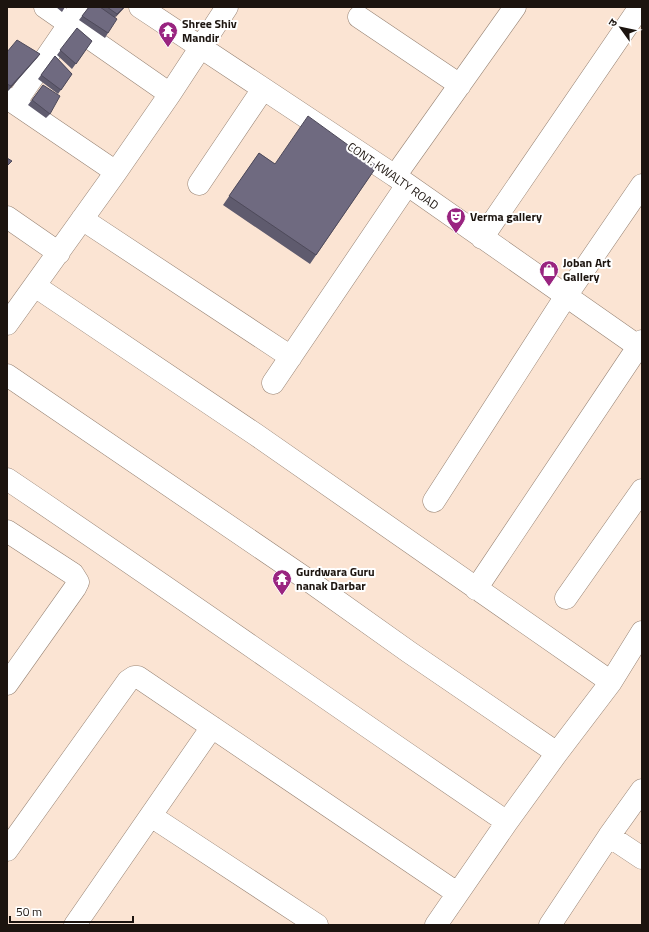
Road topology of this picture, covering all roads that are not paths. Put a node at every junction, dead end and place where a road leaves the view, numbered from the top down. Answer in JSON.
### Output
{"nodes":[{"id":1,"x":45,"y":7,"type":"edge"},
{"id":2,"x":140,"y":7,"type":"edge"},
{"id":3,"x":226,"y":7,"type":"edge"},
{"id":4,"x":515,"y":7,"type":"edge"},
{"id":5,"x":640,"y":7,"type":"edge"},
{"id":6,"x":76,"y":15,"type":"edge"},
{"id":7,"x":360,"y":17,"type":"dead end"},
{"id":8,"x":200,"y":47,"type":"junction"},
{"id":9,"x":460,"y":85,"type":"junction"},
{"id":10,"x":263,"y":89,"type":"junction"},
{"id":11,"x":170,"y":94,"type":"junction"},
{"id":12,"x":11,"y":100,"type":"edge"},
{"id":13,"x":116,"y":172,"type":"junction"},
{"id":14,"x":401,"y":181,"type":"junction"},
{"id":15,"x":198,"y":184,"type":"dead end"},
{"id":16,"x":642,"y":185,"type":"edge"},
{"id":17,"x":7,"y":217,"type":"edge"},
{"id":18,"x":82,"y":219,"type":"junction"},
{"id":19,"x":482,"y":238,"type":"junction"},
{"id":20,"x":59,"y":253,"type":"junction"},
{"id":21,"x":35,"y":286,"type":"junction"},
{"id":22,"x":566,"y":296,"type":"junction"},
{"id":23,"x":7,"y":324,"type":"edge"},
{"id":24,"x":641,"y":345,"type":"edge"},
{"id":25,"x":291,"y":357,"type":"junction"},
{"id":26,"x":7,"y":374,"type":"edge"},
{"id":27,"x":273,"y":383,"type":"dead end"},
{"id":28,"x":7,"y":479,"type":"edge"},
{"id":29,"x":642,"y":490,"type":"edge"},
{"id":30,"x":434,"y":501,"type":"dead end"},
{"id":31,"x":9,"y":536,"type":"edge"},
{"id":32,"x":476,"y":589,"type":"junction"},
{"id":33,"x":566,"y":598,"type":"dead end"},
{"id":34,"x":642,"y":632,"type":"edge"},
{"id":35,"x":636,"y":656,"type":"edge"},
{"id":36,"x":611,"y":682,"type":"junction"},
{"id":37,"x":7,"y":684,"type":"edge"},
{"id":38,"x":212,"y":727,"type":"junction"},
{"id":39,"x":557,"y":753,"type":"junction"},
{"id":40,"x":642,"y":790,"type":"edge"},
{"id":41,"x":151,"y":816,"type":"junction"},
{"id":42,"x":507,"y":822,"type":"junction"},
{"id":43,"x":609,"y":836,"type":"junction"},
{"id":44,"x":7,"y":850,"type":"edge"},
{"id":45,"x":642,"y":858,"type":"edge"},
{"id":46,"x":457,"y":893,"type":"junction"},
{"id":47,"x":83,"y":922,"type":"edge"},
{"id":48,"x":317,"y":925,"type":"edge"},
{"id":49,"x":436,"y":925,"type":"edge"},
{"id":50,"x":550,"y":925,"type":"edge"}],
"edges":[{"from":1,"to":6,"type":"street"},
{"from":2,"to":8,"type":"street","name":"CONT. KWALTY ROAD"},
{"from":3,"to":8,"type":"street"},
{"from":4,"to":9,"type":"street"},
{"from":5,"to":19,"type":"street"},
{"from":6,"to":11,"type":"street"},
{"from":6,"to":12,"type":"street"},
{"from":7,"to":9,"type":"street"},
{"from":8,"to":10,"type":"street","name":"CONT. KWALTY ROAD"},
{"from":8,"to":11,"type":"street"},
{"from":9,"to":14,"type":"street"},
{"from":10,"to":14,"type":"street","name":"CONT. KWALTY ROAD"},
{"from":10,"to":15,"type":"street"},
{"from":11,"to":13,"type":"street"},
{"from":12,"to":13,"type":"street"},
{"from":13,"to":18,"type":"street"},
{"from":14,"to":19,"type":"street","name":"CONT. KWALTY ROAD"},
{"from":14,"to":25,"type":"street"},
{"from":16,"to":22,"type":"street"},
{"from":17,"to":20,"type":"street"},
{"from":18,"to":20,"type":"street"},
{"from":18,"to":25,"type":"street"},
{"from":19,"to":22,"type":"street","name":"CONT. KWALTY ROAD"},
{"from":20,"to":21,"type":"street"},
{"from":21,"to":23,"type":"street"},
{"from":21,"to":32,"type":"street"},
{"from":22,"to":24,"type":"street","name":"CONT. KWALTY ROAD"},
{"from":22,"to":30,"type":"street"},
{"from":24,"to":32,"type":"street"},
{"from":25,"to":27,"type":"street"},
{"from":26,"to":39,"type":"street"},
{"from":28,"to":42,"type":"street"},
{"from":29,"to":33,"type":"street"},
{"from":31,"to":37,"type":"street"},
{"from":32,"to":36,"type":"street"},
{"from":34,"to":35,"type":"street"},
{"from":35,"to":36,"type":"street"},
{"from":36,"to":39,"type":"street"},
{"from":38,"to":41,"type":"street"},
{"from":38,"to":44,"type":"street"},
{"from":38,"to":46,"type":"street"},
{"from":39,"to":42,"type":"street"},
{"from":40,"to":43,"type":"street"},
{"from":41,"to":47,"type":"street"},
{"from":41,"to":48,"type":"street"},
{"from":42,"to":46,"type":"street"},
{"from":43,"to":45,"type":"street"},
{"from":43,"to":50,"type":"street"},
{"from":46,"to":49,"type":"street"}]}
